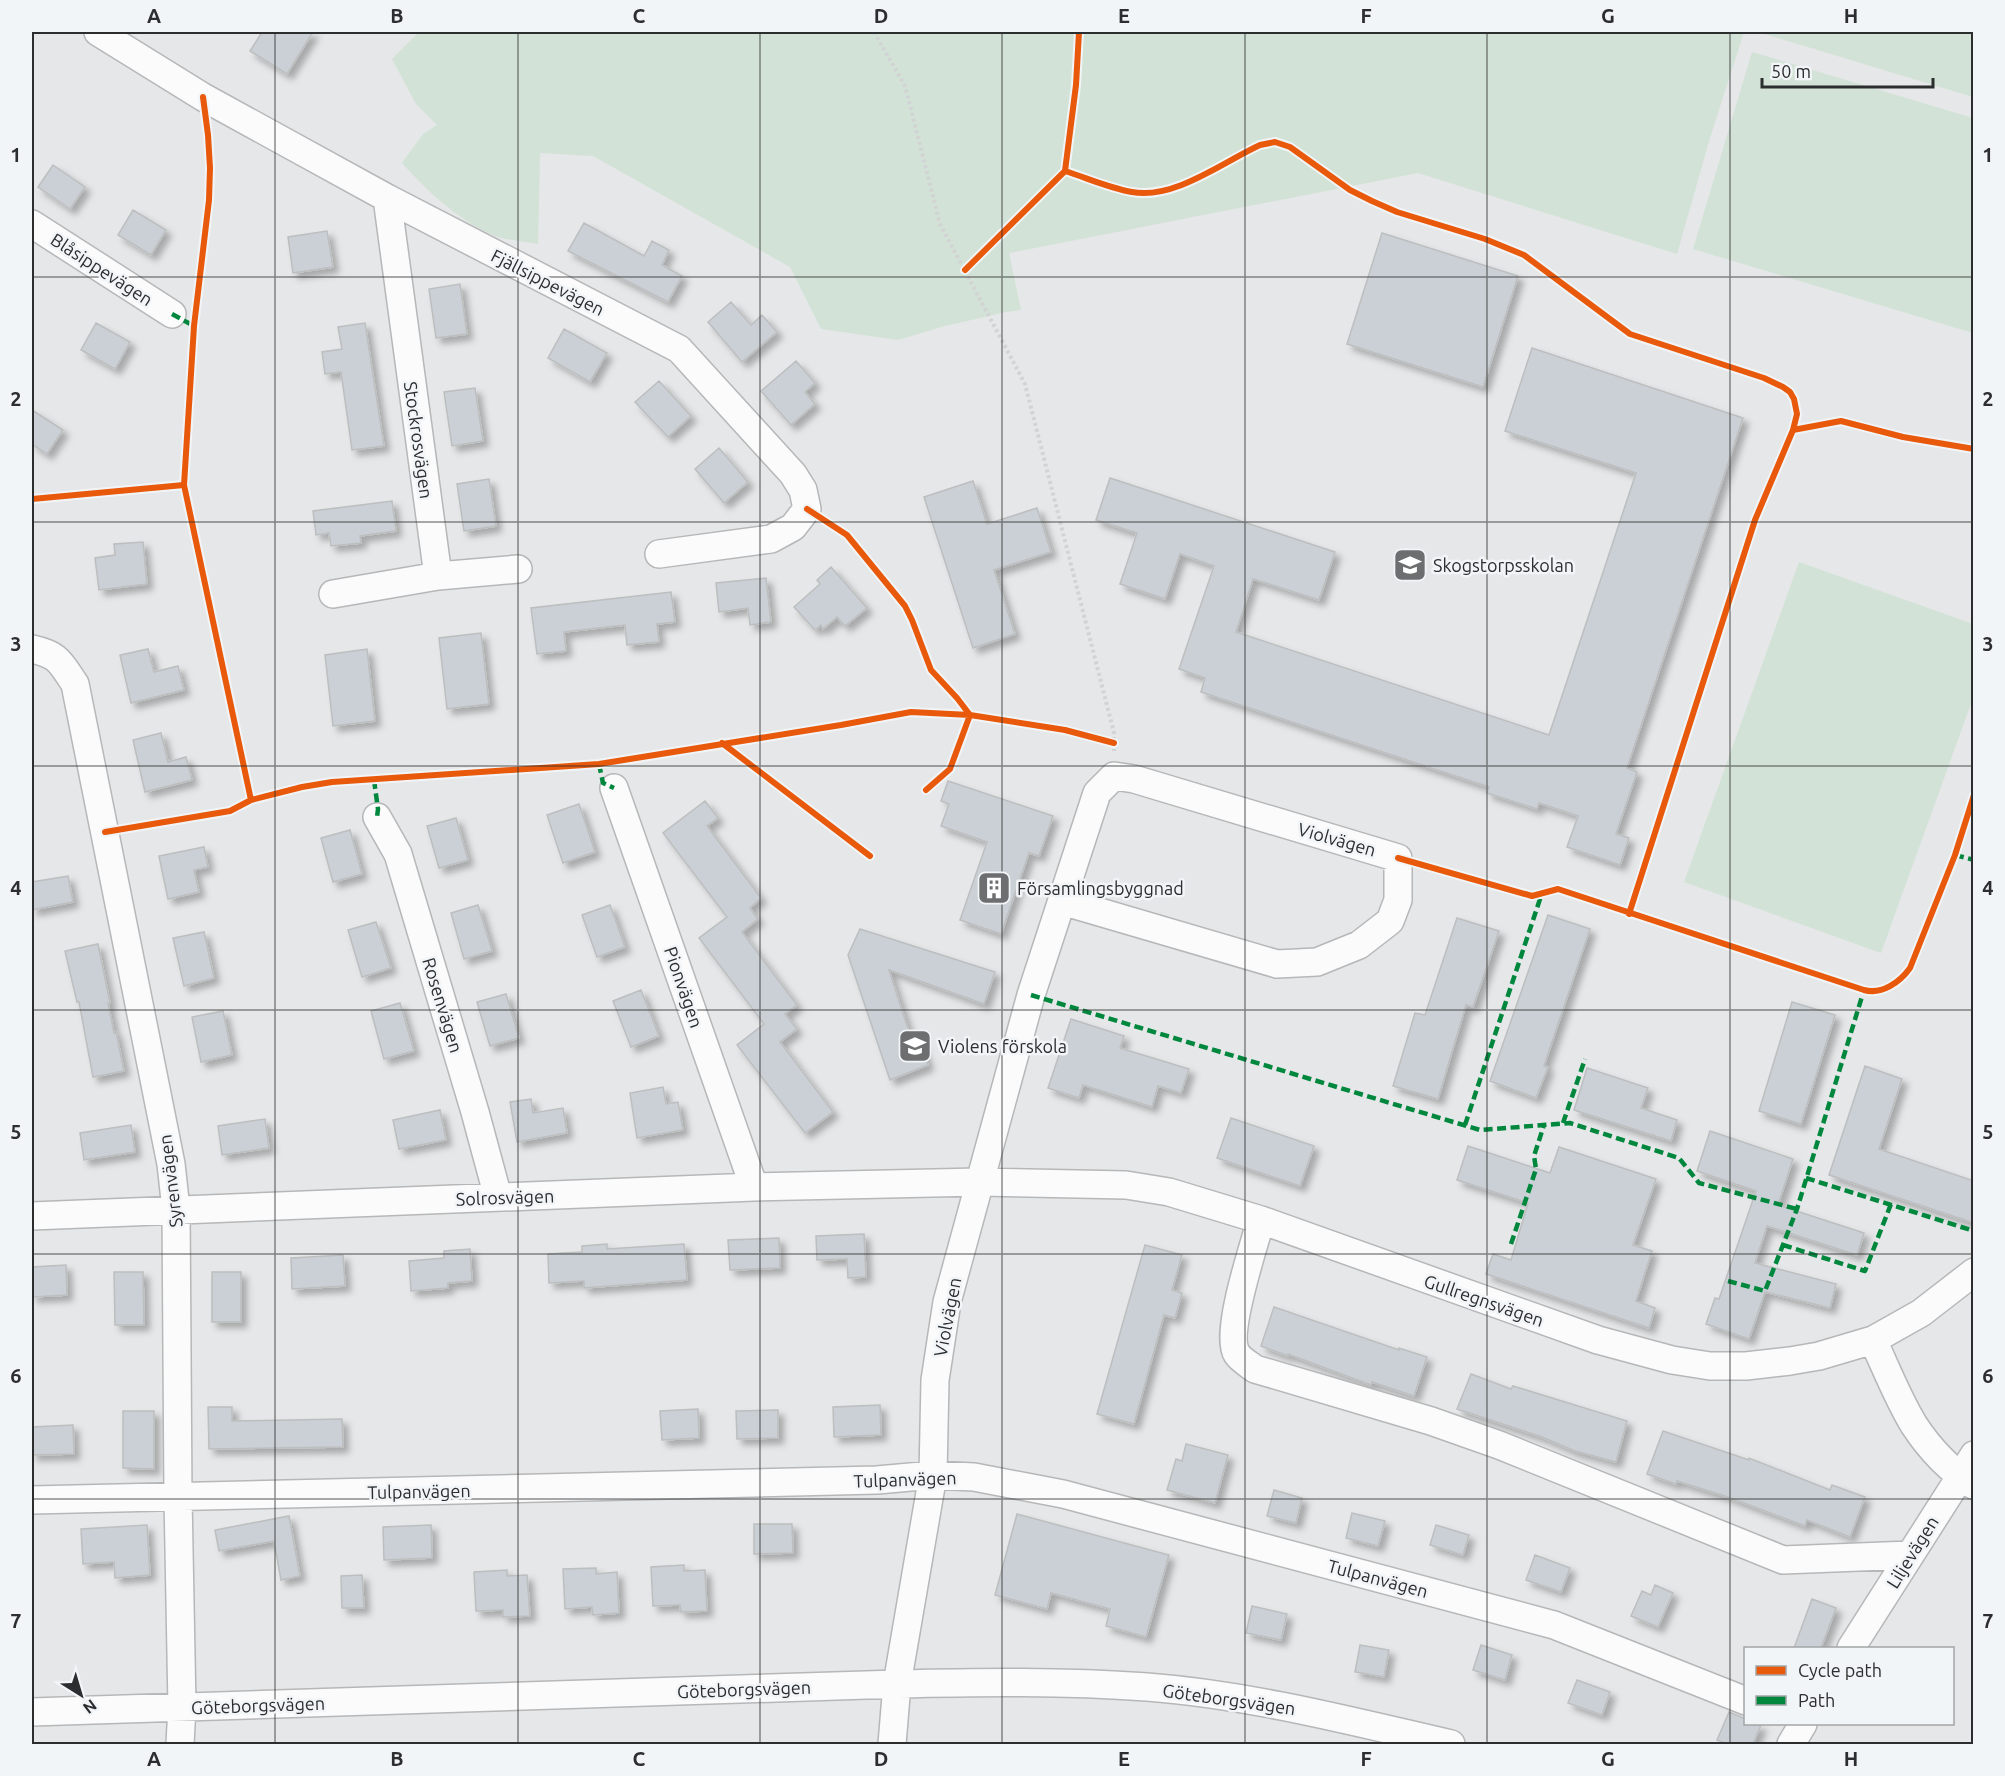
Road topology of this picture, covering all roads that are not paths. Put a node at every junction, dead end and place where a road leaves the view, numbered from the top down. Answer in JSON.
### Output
{"nodes":[{"id":1,"x":98,"y":32,"type":"edge"},
{"id":2,"x":387,"y":198,"type":"junction"},
{"id":3,"x":32,"y":224,"type":"edge"},
{"id":4,"x":172,"y":314,"type":"dead end"},
{"id":5,"x":659,"y":554,"type":"dead end"},
{"id":6,"x":518,"y":569,"type":"dead end"},
{"id":7,"x":438,"y":576,"type":"junction"},
{"id":8,"x":333,"y":594,"type":"dead end"},
{"id":9,"x":32,"y":650,"type":"edge"},
{"id":10,"x":614,"y":788,"type":"dead end"},
{"id":11,"x":377,"y":817,"type":"dead end"},
{"id":12,"x":1062,"y":901,"type":"junction"},
{"id":13,"x":979,"y":1182,"type":"junction"},
{"id":14,"x":754,"y":1186,"type":"junction"},
{"id":15,"x":498,"y":1197,"type":"junction"},
{"id":16,"x":176,"y":1209,"type":"junction"},
{"id":17,"x":32,"y":1216,"type":"edge"},
{"id":18,"x":1261,"y":1220,"type":"junction"},
{"id":19,"x":1974,"y":1272,"type":"edge"},
{"id":20,"x":1873,"y":1340,"type":"junction"},
{"id":21,"x":1969,"y":1472,"type":"edge"},
{"id":22,"x":933,"y":1475,"type":"junction"},
{"id":23,"x":178,"y":1497,"type":"junction"},
{"id":24,"x":32,"y":1500,"type":"edge"},
{"id":25,"x":1910,"y":1555,"type":"junction"},
{"id":26,"x":1852,"y":1647,"type":"edge"},
{"id":27,"x":897,"y":1684,"type":"junction"},
{"id":28,"x":1744,"y":1700,"type":"edge"},
{"id":29,"x":182,"y":1707,"type":"junction"},
{"id":30,"x":32,"y":1712,"type":"edge"},
{"id":31,"x":1802,"y":1725,"type":"edge"},
{"id":32,"x":180,"y":1744,"type":"edge"},
{"id":33,"x":892,"y":1744,"type":"edge"},
{"id":34,"x":1451,"y":1744,"type":"edge"},
{"id":35,"x":1791,"y":1744,"type":"edge"}],
"edges":[{"from":1,"to":2,"type":"street","name":"Fjällsippevägen"},
{"from":2,"to":5,"type":"street","name":"Fjällsippevägen"},
{"from":2,"to":7,"type":"street","name":"Stockrosvägen"},
{"from":3,"to":4,"type":"street","name":"Blåsippevägen"},
{"from":6,"to":7,"type":"street"},
{"from":7,"to":8,"type":"street"},
{"from":9,"to":16,"type":"street","name":"Syrenvägen"},
{"from":10,"to":14,"type":"street","name":"Pionvägen"},
{"from":11,"to":15,"type":"street","name":"Rosenvägen"},
{"from":12,"to":12,"type":"street","name":"Violvägen"},
{"from":12,"to":13,"type":"street","name":"Violvägen"},
{"from":13,"to":14,"type":"street","name":"Solrosvägen"},
{"from":13,"to":18,"type":"street","name":"Gullregnsvägen"},
{"from":13,"to":22,"type":"street","name":"Violvägen"},
{"from":14,"to":15,"type":"street","name":"Solrosvägen"},
{"from":15,"to":16,"type":"street","name":"Solrosvägen"},
{"from":16,"to":17,"type":"street","name":"Solrosvägen"},
{"from":16,"to":23,"type":"street","name":"Syrenvägen"},
{"from":18,"to":20,"type":"street","name":"Gullregnsvägen"},
{"from":18,"to":25,"type":"street"},
{"from":19,"to":20,"type":"street","name":"Gullregnsvägen"},
{"from":20,"to":21,"type":"street"},
{"from":21,"to":25,"type":"street","name":"Liljevägen"},
{"from":22,"to":23,"type":"street","name":"Tulpanvägen"},
{"from":22,"to":27,"type":"street","name":"Violvägen"},
{"from":22,"to":28,"type":"street","name":"Tulpanvägen"},
{"from":23,"to":24,"type":"street","name":"Tulpanvägen"},
{"from":23,"to":29,"type":"street","name":"Syrenvägen"},
{"from":25,"to":26,"type":"street","name":"Liljevägen"},
{"from":27,"to":29,"type":"street","name":"Göteborgsvägen"},
{"from":27,"to":33,"type":"street","name":"Violvägen"},
{"from":27,"to":34,"type":"street","name":"Göteborgsvägen"},
{"from":29,"to":30,"type":"street","name":"Göteborgsvägen"},
{"from":29,"to":32,"type":"street","name":"Syrenvägen"},
{"from":31,"to":35,"type":"street"}]}
